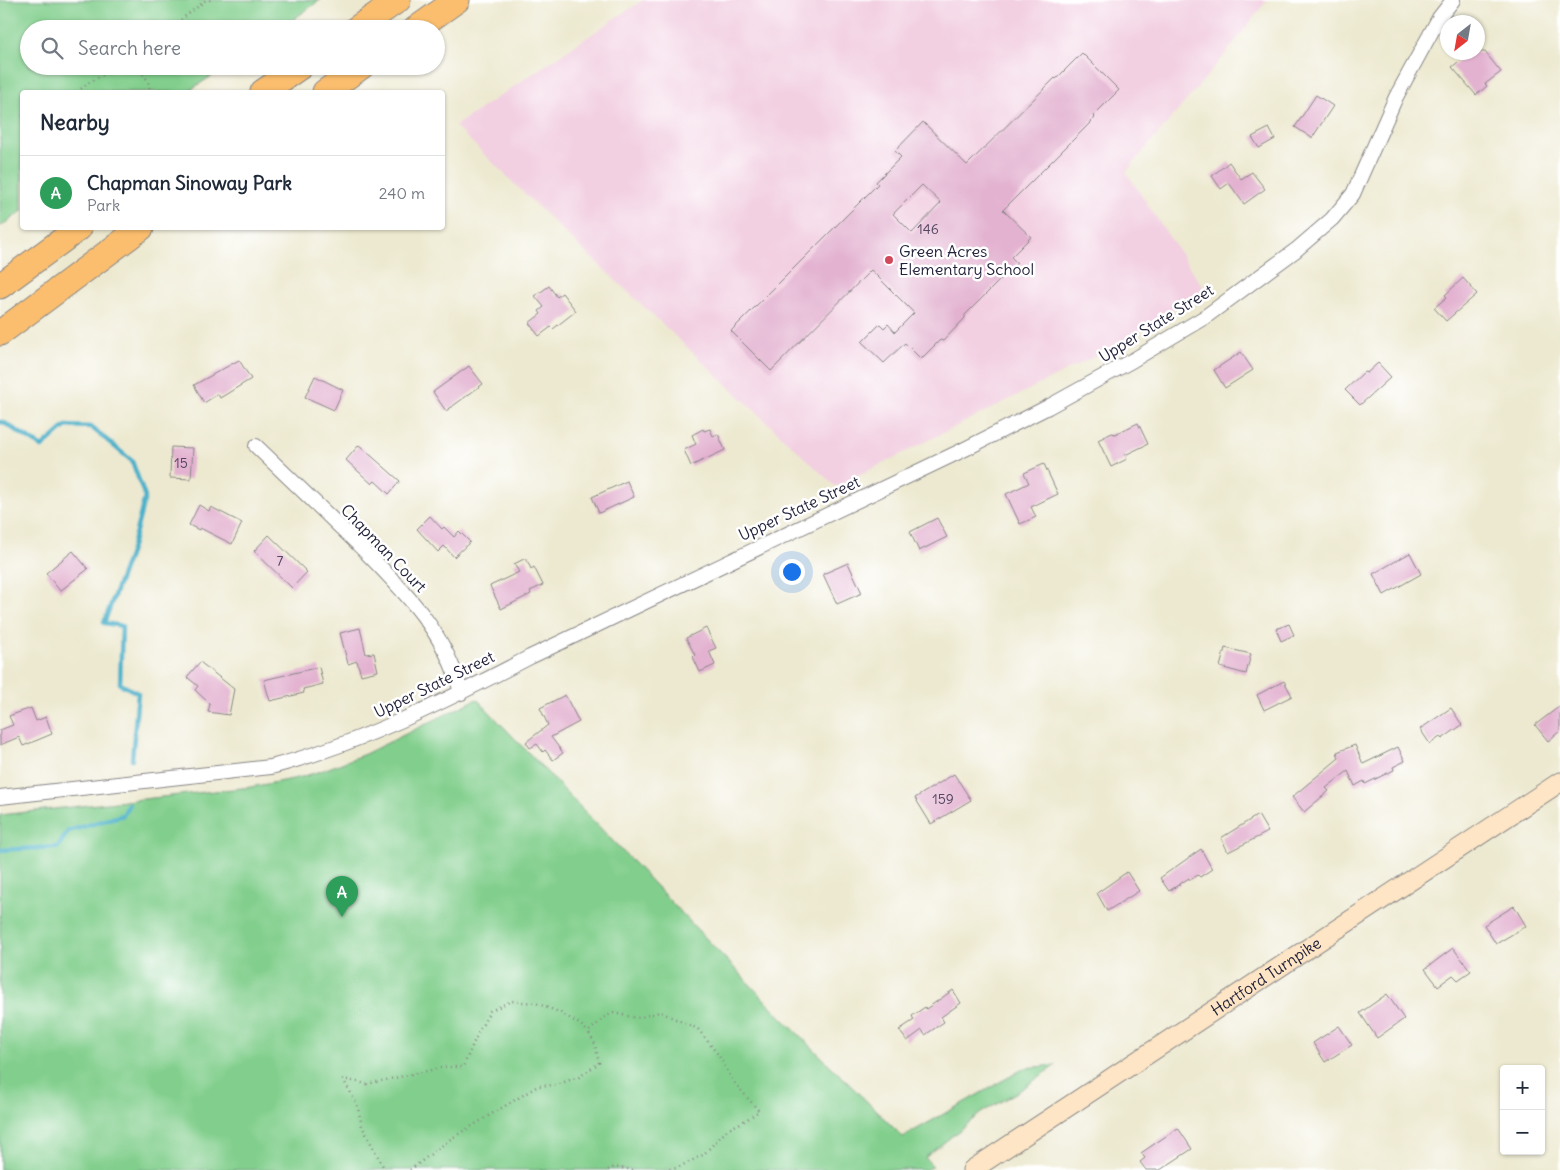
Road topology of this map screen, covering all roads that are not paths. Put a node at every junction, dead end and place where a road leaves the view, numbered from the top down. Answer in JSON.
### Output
{"nodes":[{"id":1,"x":398,"y":0,"type":"edge"},
{"id":2,"x":457,"y":0,"type":"edge"},
{"id":3,"x":1453,"y":0,"type":"edge"},
{"id":4,"x":369,"y":20,"type":"edge"},
{"id":5,"x":429,"y":20,"type":"edge"},
{"id":6,"x":288,"y":75,"type":"edge"},
{"id":7,"x":349,"y":75,"type":"edge"},
{"id":8,"x":266,"y":90,"type":"edge"},
{"id":9,"x":328,"y":90,"type":"edge"},
{"id":10,"x":76,"y":230,"type":"edge"},
{"id":11,"x":138,"y":230,"type":"edge"},
{"id":12,"x":0,"y":286,"type":"edge"},
{"id":13,"x":0,"y":333,"type":"edge"},
{"id":14,"x":256,"y":446,"type":"dead end"},
{"id":15,"x":461,"y":693,"type":"junction"},
{"id":16,"x":1560,"y":782,"type":"edge"},
{"id":17,"x":0,"y":797,"type":"edge"},
{"id":18,"x":972,"y":1170,"type":"edge"}],
"edges":[{"from":1,"to":4,"type":"highway"},
{"from":2,"to":5,"type":"highway"},
{"from":3,"to":15,"type":"street","name":"Upper State Street"},
{"from":6,"to":8,"type":"highway"},
{"from":7,"to":9,"type":"highway"},
{"from":10,"to":12,"type":"highway"},
{"from":11,"to":13,"type":"highway"},
{"from":14,"to":15,"type":"street","name":"Chapman Court"},
{"from":15,"to":17,"type":"street","name":"Upper State Street"},
{"from":16,"to":18,"type":"main road","name":"Hartford Turnpike"}]}
